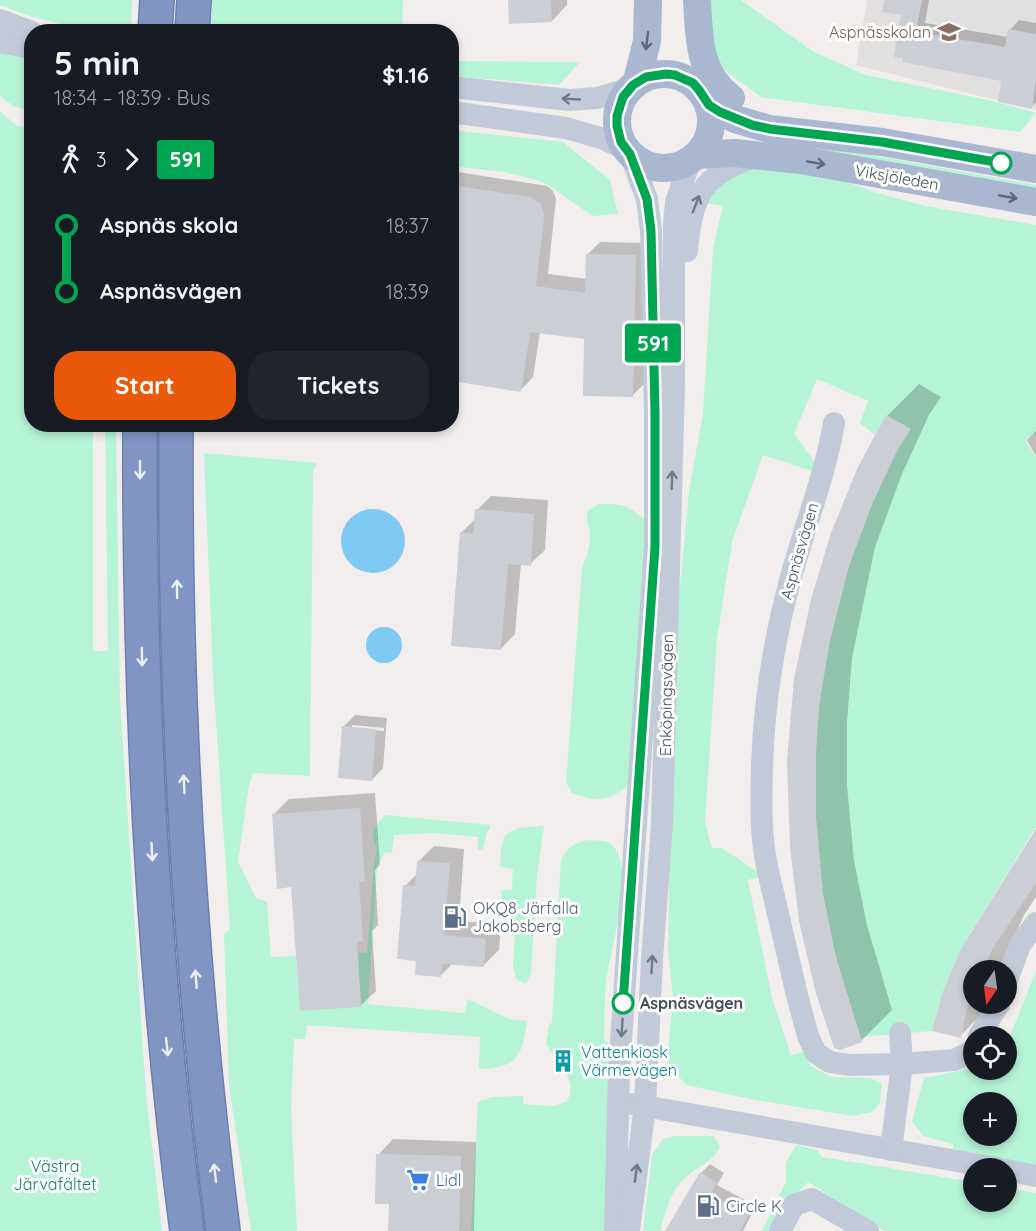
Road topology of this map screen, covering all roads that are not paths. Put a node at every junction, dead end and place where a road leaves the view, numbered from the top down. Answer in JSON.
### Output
{"nodes":[{"id":1,"x":157,"y":0,"type":"edge"},
{"id":2,"x":194,"y":0,"type":"edge"},
{"id":3,"x":648,"y":0,"type":"edge"},
{"id":4,"x":683,"y":0,"type":"edge"},
{"id":5,"x":697,"y":0,"type":"edge"},
{"id":6,"x":0,"y":20,"type":"edge"},
{"id":7,"x":156,"y":24,"type":"edge"},
{"id":8,"x":192,"y":24,"type":"edge"},
{"id":9,"x":24,"y":29,"type":"edge"},
{"id":10,"x":0,"y":42,"type":"edge"},
{"id":11,"x":24,"y":46,"type":"edge"},
{"id":12,"x":685,"y":78,"type":"junction"},
{"id":13,"x":633,"y":85,"type":"junction"},
{"id":14,"x":459,"y":88,"type":"edge"},
{"id":15,"x":709,"y":105,"type":"junction"},
{"id":16,"x":459,"y":113,"type":"edge"},
{"id":17,"x":882,"y":142,"type":"junction"},
{"id":18,"x":628,"y":152,"type":"junction"},
{"id":19,"x":758,"y":155,"type":"junction"},
{"id":20,"x":693,"y":158,"type":"junction"},
{"id":21,"x":1036,"y":169,"type":"edge"},
{"id":22,"x":1036,"y":202,"type":"edge"},
{"id":23,"x":674,"y":386,"type":"junction"},
{"id":24,"x":834,"y":423,"type":"dead end"},
{"id":25,"x":140,"y":432,"type":"edge"},
{"id":26,"x":176,"y":432,"type":"edge"},
{"id":27,"x":1036,"y":923,"type":"edge"},
{"id":28,"x":1014,"y":960,"type":"edge"},
{"id":29,"x":900,"y":1034,"type":"dead end"},
{"id":30,"x":963,"y":1056,"type":"edge"},
{"id":31,"x":902,"y":1064,"type":"junction"},
{"id":32,"x":618,"y":1101,"type":"junction"},
{"id":33,"x":645,"y":1106,"type":"junction"},
{"id":34,"x":891,"y":1150,"type":"junction"},
{"id":35,"x":963,"y":1162,"type":"edge"},
{"id":36,"x":1017,"y":1172,"type":"edge"},
{"id":37,"x":1036,"y":1176,"type":"edge"},
{"id":38,"x":187,"y":1231,"type":"edge"},
{"id":39,"x":223,"y":1231,"type":"edge"},
{"id":40,"x":615,"y":1231,"type":"edge"},
{"id":41,"x":628,"y":1231,"type":"edge"},
{"id":42,"x":780,"y":1231,"type":"edge"},
{"id":43,"x":868,"y":1231,"type":"edge"}],
"edges":[{"from":1,"to":7,"type":"highway"},
{"from":2,"to":8,"type":"highway"},
{"from":3,"to":13,"type":"main road","one_way":true},
{"from":4,"to":12,"type":"main road"},
{"from":5,"to":17,"type":"main road"},
{"from":6,"to":9,"type":"street"},
{"from":10,"to":11,"type":"street"},
{"from":12,"to":13,"type":"main road"},
{"from":12,"to":15,"type":"main road"},
{"from":13,"to":14,"type":"street","one_way":true},
{"from":13,"to":18,"type":"main road"},
{"from":15,"to":17,"type":"main road","name":"Viksjöleden"},
{"from":15,"to":20,"type":"main road"},
{"from":16,"to":18,"type":"street"},
{"from":17,"to":21,"type":"main road","name":"Viksjöleden"},
{"from":18,"to":20,"type":"main road"},
{"from":18,"to":32,"type":"street","name":"Enköpingsvägen","one_way":true},
{"from":19,"to":20,"type":"main road","name":"Viksjöleden"},
{"from":19,"to":22,"type":"main road","name":"Viksjöleden","one_way":true},
{"from":23,"to":19,"type":"street","name":"Viksjöleden","one_way":true},
{"from":20,"to":23,"type":"street","name":"Enköpingsvägen"},
{"from":33,"to":23,"type":"street","name":"Enköpingsvägen","one_way":true},
{"from":24,"to":31,"type":"street","name":"Aspnäsvägen"},
{"from":25,"to":38,"type":"highway","one_way":true},
{"from":39,"to":26,"type":"highway","one_way":true},
{"from":27,"to":28,"type":"street"},
{"from":29,"to":31,"type":"street"},
{"from":30,"to":31,"type":"street","name":"Aspnäsvägen"},
{"from":31,"to":34,"type":"street"},
{"from":32,"to":33,"type":"street"},
{"from":32,"to":40,"type":"street","name":"Enköpingsvägen"},
{"from":33,"to":34,"type":"street"},
{"from":41,"to":33,"type":"street","name":"Enköpingsvägen","one_way":true},
{"from":34,"to":35,"type":"street"},
{"from":36,"to":37,"type":"street"},
{"from":42,"to":43,"type":"street"}]}
